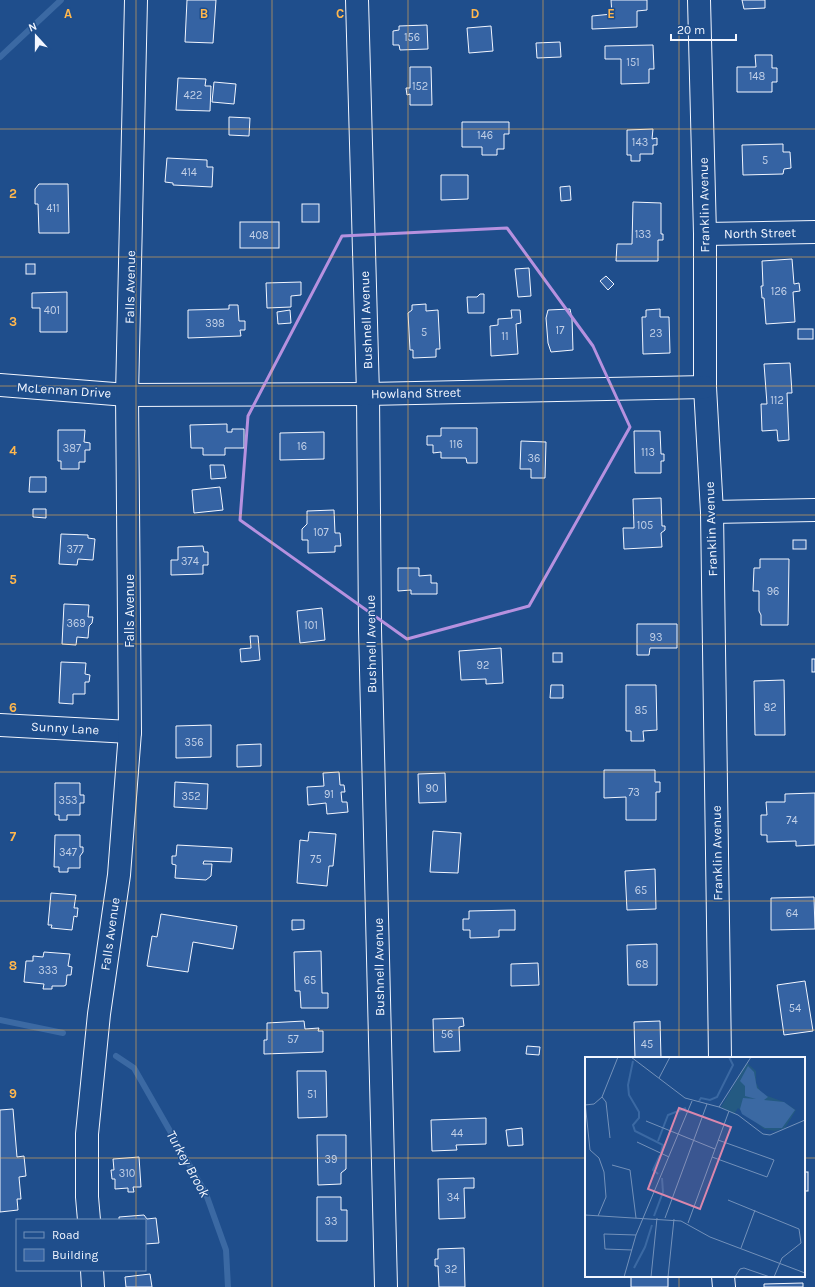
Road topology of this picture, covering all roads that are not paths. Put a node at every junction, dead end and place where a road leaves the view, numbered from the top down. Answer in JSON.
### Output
{"nodes":[{"id":1,"x":136,"y":0,"type":"edge"},
{"id":2,"x":357,"y":0,"type":"edge"},
{"id":3,"x":699,"y":0,"type":"edge"},
{"id":4,"x":815,"y":232,"type":"edge"},
{"id":5,"x":705,"y":234,"type":"junction"},
{"id":6,"x":0,"y":385,"type":"edge"},
{"id":7,"x":704,"y":387,"type":"junction"},
{"id":8,"x":368,"y":394,"type":"junction"},
{"id":9,"x":127,"y":395,"type":"junction"},
{"id":10,"x":815,"y":510,"type":"edge"},
{"id":11,"x":712,"y":512,"type":"junction"},
{"id":12,"x":0,"y":725,"type":"edge"},
{"id":13,"x":130,"y":732,"type":"junction"},
{"id":14,"x":720,"y":1057,"type":"edge"},
{"id":15,"x":89,"y":1219,"type":"edge"},
{"id":16,"x":92,"y":1271,"type":"edge"},
{"id":17,"x":723,"y":1277,"type":"edge"},
{"id":18,"x":93,"y":1287,"type":"edge"},
{"id":19,"x":386,"y":1287,"type":"edge"},
{"id":20,"x":724,"y":1287,"type":"edge"}],
"edges":[{"from":1,"to":9,"type":"street","name":"Falls Avenue"},
{"from":2,"to":8,"type":"street","name":"Bushnell Avenue"},
{"from":3,"to":5,"type":"street","name":"Franklin Avenue"},
{"from":4,"to":5,"type":"street","name":"North Street"},
{"from":5,"to":7,"type":"street","name":"Franklin Avenue"},
{"from":6,"to":9,"type":"street","name":"McLennan Drive"},
{"from":7,"to":8,"type":"street","name":"Howland Street"},
{"from":7,"to":11,"type":"street","name":"Franklin Avenue"},
{"from":8,"to":9,"type":"street","name":"Howland Street"},
{"from":8,"to":19,"type":"street","name":"Bushnell Avenue"},
{"from":9,"to":13,"type":"street","name":"Falls Avenue"},
{"from":10,"to":11,"type":"street"},
{"from":11,"to":14,"type":"street","name":"Franklin Avenue"},
{"from":12,"to":13,"type":"street","name":"Sunny Lane"},
{"from":13,"to":15,"type":"street","name":"Falls Avenue"},
{"from":16,"to":18,"type":"street"},
{"from":17,"to":20,"type":"street"}]}
